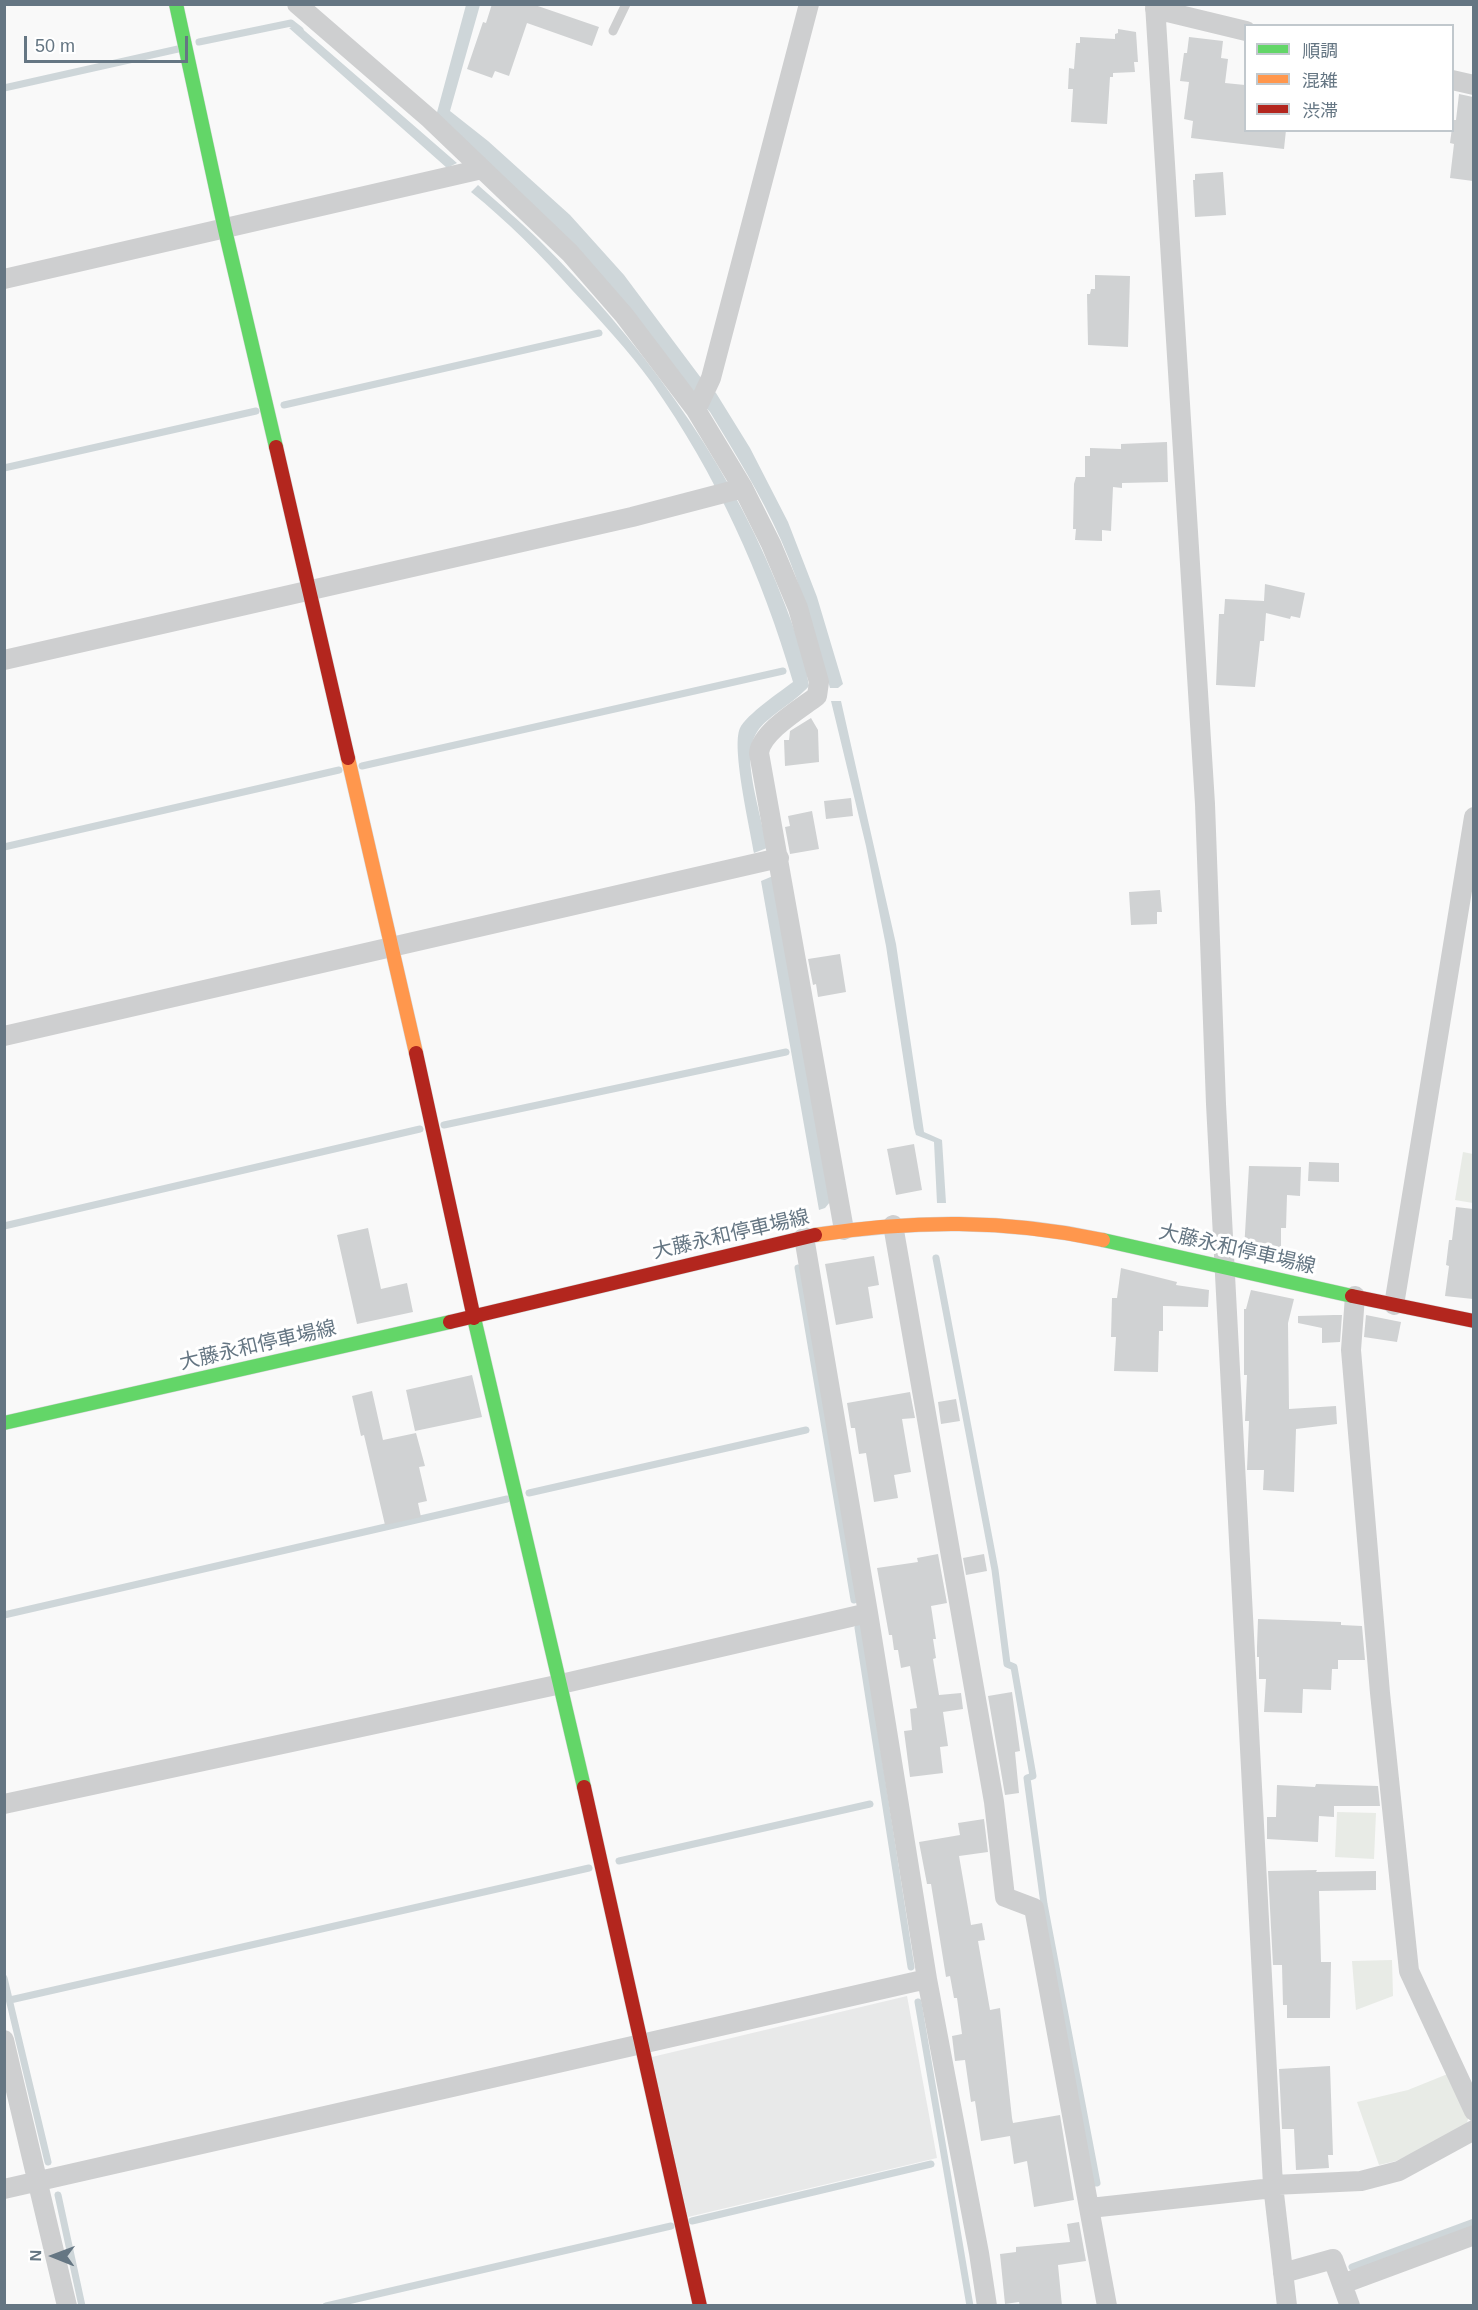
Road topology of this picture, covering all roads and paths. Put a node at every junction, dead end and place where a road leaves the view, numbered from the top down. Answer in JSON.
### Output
{"nodes":[{"id":1,"x":176,"y":4,"type":"edge"},
{"id":2,"x":297,"y":4,"type":"edge"},
{"id":3,"x":626,"y":4,"type":"edge"},
{"id":4,"x":809,"y":4,"type":"edge"},
{"id":5,"x":1155,"y":7,"type":"edge"},
{"id":6,"x":613,"y":31,"type":"dead end"},
{"id":7,"x":1244,"y":31,"type":"edge"},
{"id":8,"x":1454,"y":80,"type":"edge"},
{"id":9,"x":1473,"y":85,"type":"edge"},
{"id":10,"x":482,"y":169,"type":"junction"},
{"id":11,"x":225,"y":230,"type":"junction"},
{"id":12,"x":4,"y":279,"type":"edge"},
{"id":13,"x":696,"y":410,"type":"junction"},
{"id":14,"x":731,"y":491,"type":"junction"},
{"id":15,"x":308,"y":590,"type":"junction"},
{"id":16,"x":4,"y":660,"type":"edge"},
{"id":17,"x":1473,"y":817,"type":"edge"},
{"id":18,"x":778,"y":858,"type":"junction"},
{"id":19,"x":392,"y":947,"type":"junction"},
{"id":20,"x":4,"y":1036,"type":"edge"},
{"id":21,"x":893,"y":1226,"type":"junction"},
{"id":22,"x":844,"y":1230,"type":"junction"},
{"id":23,"x":804,"y":1237,"type":"junction"},
{"id":24,"x":1224,"y":1267,"type":"junction"},
{"id":25,"x":1355,"y":1296,"type":"junction"},
{"id":26,"x":1394,"y":1305,"type":"junction"},
{"id":27,"x":474,"y":1317,"type":"junction"},
{"id":28,"x":1473,"y":1322,"type":"edge"},
{"id":29,"x":4,"y":1423,"type":"edge"},
{"id":30,"x":868,"y":1613,"type":"junction"},
{"id":31,"x":561,"y":1684,"type":"junction"},
{"id":32,"x":4,"y":1804,"type":"edge"},
{"id":33,"x":927,"y":1979,"type":"junction"},
{"id":34,"x":4,"y":2040,"type":"edge"},
{"id":35,"x":640,"y":2045,"type":"junction"},
{"id":36,"x":1473,"y":2111,"type":"edge"},
{"id":37,"x":1473,"y":2130,"type":"edge"},
{"id":38,"x":39,"y":2181,"type":"junction"},
{"id":39,"x":1273,"y":2186,"type":"junction"},
{"id":40,"x":4,"y":2189,"type":"edge"},
{"id":41,"x":1090,"y":2208,"type":"junction"},
{"id":42,"x":1473,"y":2235,"type":"edge"},
{"id":43,"x":1283,"y":2273,"type":"junction"},
{"id":44,"x":1342,"y":2284,"type":"junction"},
{"id":45,"x":67,"y":2306,"type":"edge"},
{"id":46,"x":700,"y":2306,"type":"edge"},
{"id":47,"x":987,"y":2306,"type":"edge"},
{"id":48,"x":1107,"y":2306,"type":"edge"},
{"id":49,"x":1287,"y":2306,"type":"edge"},
{"id":50,"x":1350,"y":2306,"type":"edge"}],
"edges":[{"from":1,"to":11,"type":"street"},
{"from":2,"to":10,"type":"street"},
{"from":3,"to":6,"type":"lane"},
{"from":4,"to":13,"type":"street"},
{"from":5,"to":7,"type":"street"},
{"from":5,"to":24,"type":"street"},
{"from":8,"to":9,"type":"street"},
{"from":10,"to":11,"type":"street"},
{"from":10,"to":13,"type":"street"},
{"from":11,"to":12,"type":"street"},
{"from":11,"to":15,"type":"street"},
{"from":13,"to":14,"type":"street"},
{"from":14,"to":15,"type":"street"},
{"from":14,"to":18,"type":"street"},
{"from":15,"to":16,"type":"street"},
{"from":15,"to":19,"type":"street"},
{"from":17,"to":26,"type":"street"},
{"from":18,"to":19,"type":"street"},
{"from":18,"to":22,"type":"street"},
{"from":19,"to":20,"type":"street"},
{"from":19,"to":27,"type":"street"},
{"from":21,"to":22,"type":"street","name":"大藤永和停車場線"},
{"from":21,"to":24,"type":"street","name":"大藤永和停車場線"},
{"from":21,"to":41,"type":"street"},
{"from":22,"to":23,"type":"street","name":"大藤永和停車場線"},
{"from":23,"to":27,"type":"street","name":"大藤永和停車場線"},
{"from":23,"to":30,"type":"street"},
{"from":24,"to":25,"type":"street","name":"大藤永和停車場線"},
{"from":24,"to":39,"type":"street"},
{"from":25,"to":26,"type":"street","name":"大藤永和停車場線"},
{"from":25,"to":36,"type":"street"},
{"from":26,"to":28,"type":"street","name":"大藤永和停車場線"},
{"from":27,"to":29,"type":"street","name":"大藤永和停車場線"},
{"from":27,"to":31,"type":"street"},
{"from":30,"to":31,"type":"street"},
{"from":30,"to":33,"type":"street"},
{"from":31,"to":32,"type":"street"},
{"from":31,"to":35,"type":"street"},
{"from":33,"to":35,"type":"street"},
{"from":33,"to":47,"type":"street"},
{"from":34,"to":38,"type":"street"},
{"from":35,"to":38,"type":"street"},
{"from":35,"to":46,"type":"street"},
{"from":37,"to":39,"type":"street"},
{"from":38,"to":40,"type":"street"},
{"from":38,"to":45,"type":"street"},
{"from":39,"to":41,"type":"street"},
{"from":39,"to":43,"type":"street"},
{"from":41,"to":48,"type":"street"},
{"from":42,"to":44,"type":"street"},
{"from":43,"to":44,"type":"street"},
{"from":43,"to":49,"type":"street"},
{"from":44,"to":50,"type":"street"}]}
